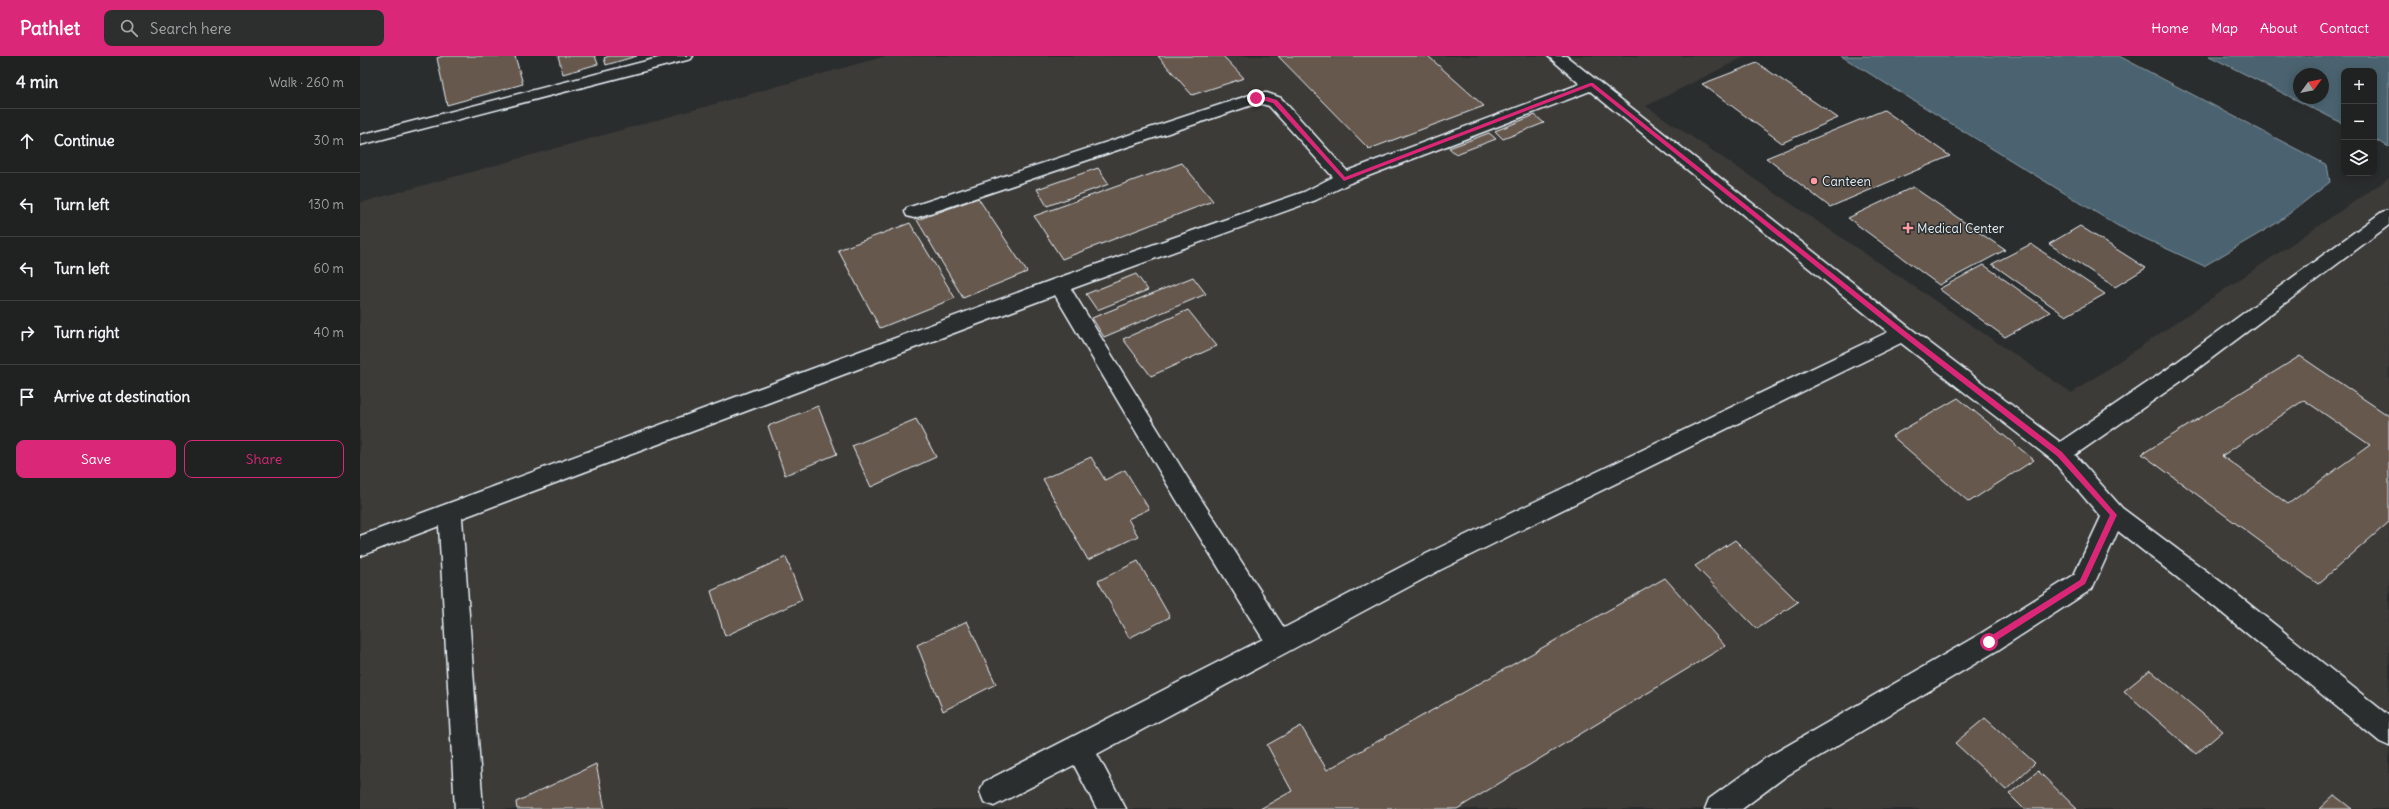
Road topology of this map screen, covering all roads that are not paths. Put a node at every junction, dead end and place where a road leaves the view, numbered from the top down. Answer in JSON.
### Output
{"nodes":[{"id":1,"x":685,"y":56,"type":"edge"},
{"id":2,"x":1556,"y":56,"type":"edge"},
{"id":3,"x":1592,"y":84,"type":"junction"},
{"id":4,"x":360,"y":140,"type":"edge"},
{"id":5,"x":1344,"y":179,"type":"junction"},
{"id":6,"x":914,"y":212,"type":"dead end"},
{"id":7,"x":2389,"y":216,"type":"edge"},
{"id":8,"x":1059,"y":285,"type":"junction"},
{"id":9,"x":1902,"y":333,"type":"junction"},
{"id":10,"x":2060,"y":454,"type":"junction"},
{"id":11,"x":450,"y":512,"type":"junction"},
{"id":12,"x":2114,"y":515,"type":"junction"},
{"id":13,"x":360,"y":546,"type":"edge"},
{"id":14,"x":1279,"y":642,"type":"junction"},
{"id":15,"x":2389,"y":733,"type":"edge"},
{"id":16,"x":1079,"y":748,"type":"junction"},
{"id":17,"x":994,"y":792,"type":"dead end"},
{"id":18,"x":469,"y":809,"type":"edge"},
{"id":19,"x":1112,"y":809,"type":"edge"},
{"id":20,"x":1719,"y":809,"type":"edge"}],
"edges":[{"from":1,"to":4,"type":"street"},
{"from":2,"to":3,"type":"street"},
{"from":3,"to":5,"type":"street"},
{"from":3,"to":9,"type":"street"},
{"from":5,"to":6,"type":"street"},
{"from":5,"to":8,"type":"street"},
{"from":7,"to":10,"type":"street"},
{"from":8,"to":11,"type":"street"},
{"from":8,"to":14,"type":"street"},
{"from":9,"to":10,"type":"street"},
{"from":9,"to":14,"type":"street"},
{"from":10,"to":12,"type":"street"},
{"from":11,"to":13,"type":"street"},
{"from":11,"to":18,"type":"street"},
{"from":12,"to":15,"type":"street"},
{"from":12,"to":20,"type":"street"},
{"from":14,"to":16,"type":"street"},
{"from":16,"to":17,"type":"street"},
{"from":16,"to":19,"type":"street"}]}
